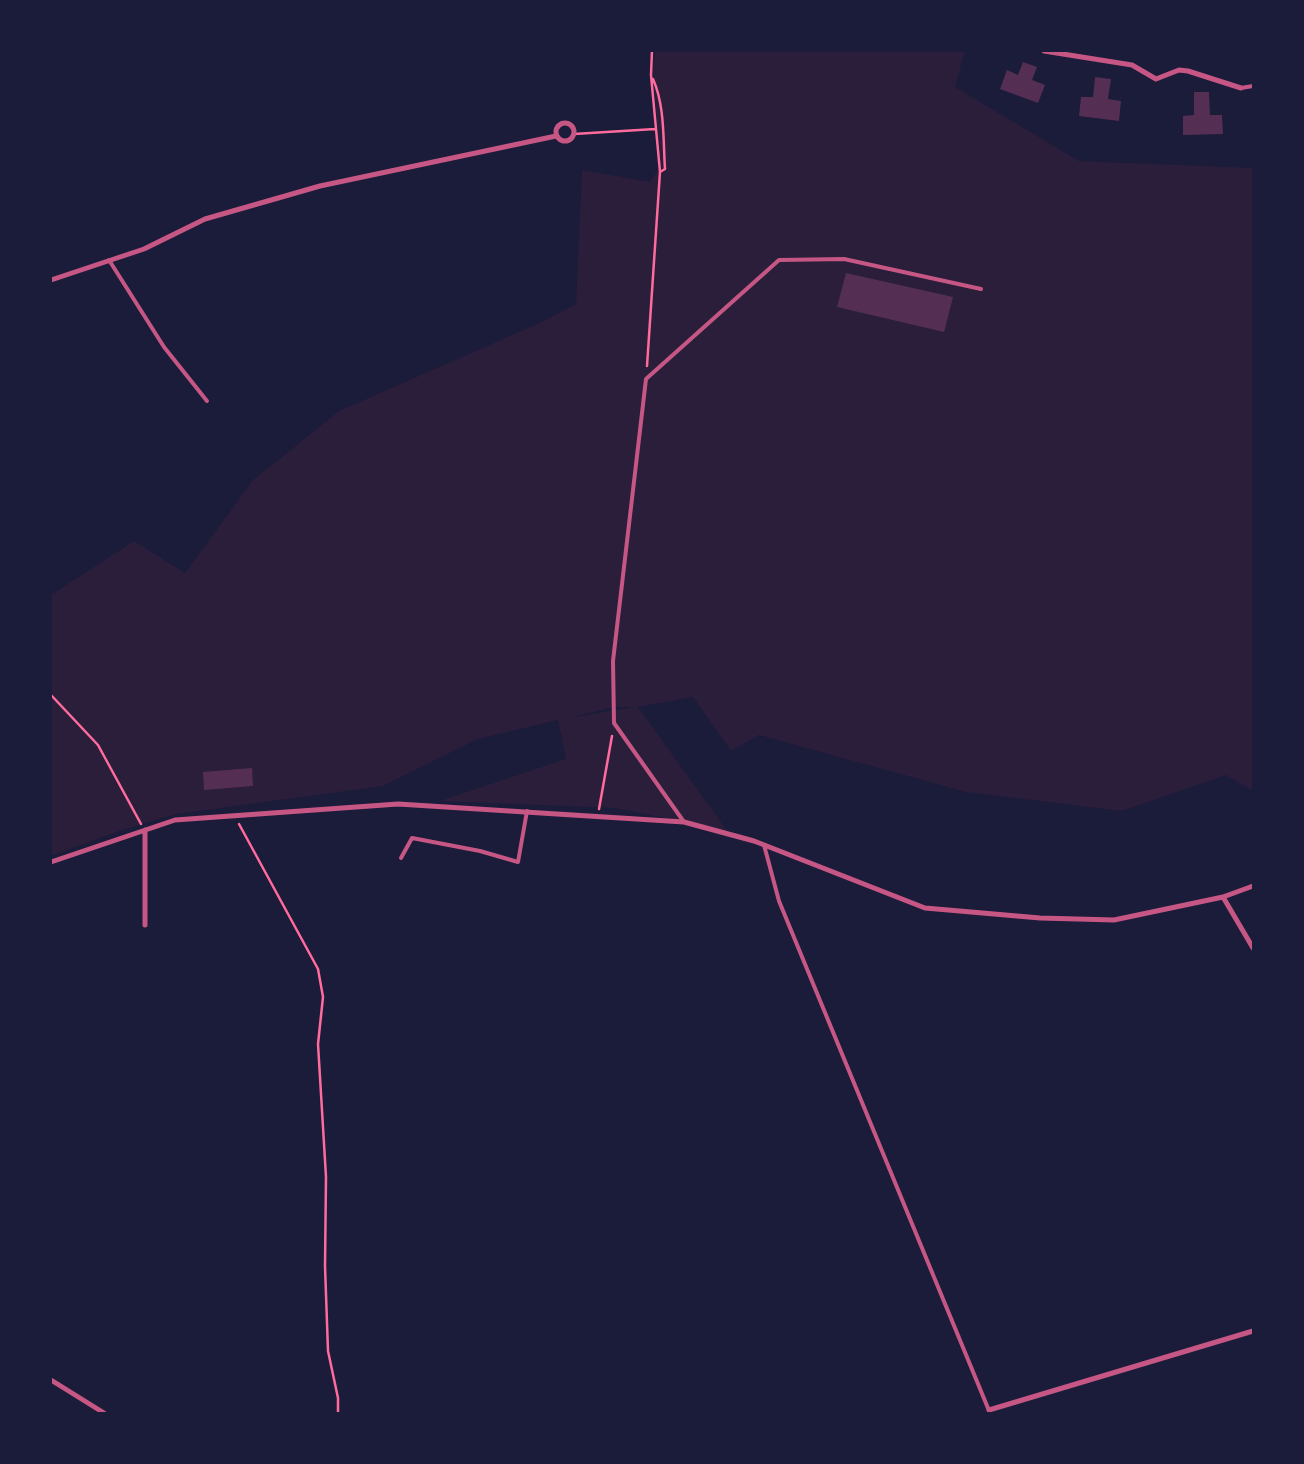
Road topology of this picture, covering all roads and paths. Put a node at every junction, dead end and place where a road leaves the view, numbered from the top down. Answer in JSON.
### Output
{"nodes":[{"id":1,"x":652,"y":51,"type":"edge"},
{"id":2,"x":1044,"y":51,"type":"edge"},
{"id":3,"x":651,"y":75,"type":"junction"},
{"id":4,"x":1253,"y":86,"type":"edge"},
{"id":5,"x":1241,"y":88,"type":"joint"},
{"id":6,"x":656,"y":129,"type":"junction"},
{"id":7,"x":574,"y":134,"type":"junction"},
{"id":8,"x":556,"y":136,"type":"junction"},
{"id":9,"x":660,"y":172,"type":"junction"},
{"id":10,"x":109,"y":260,"type":"junction"},
{"id":11,"x":51,"y":280,"type":"edge"},
{"id":12,"x":982,"y":289,"type":"dead end"},
{"id":13,"x":646,"y":379,"type":"junction"},
{"id":14,"x":208,"y":401,"type":"dead end"},
{"id":15,"x":51,"y":695,"type":"edge"},
{"id":16,"x":614,"y":723,"type":"junction"},
{"id":17,"x":527,"y":811,"type":"junction"},
{"id":18,"x":234,"y":816,"type":"junction"},
{"id":19,"x":598,"y":816,"type":"junction"},
{"id":20,"x":684,"y":822,"type":"junction"},
{"id":21,"x":145,"y":830,"type":"junction"},
{"id":22,"x":764,"y":845,"type":"junction"},
{"id":23,"x":401,"y":858,"type":"dead end"},
{"id":24,"x":51,"y":862,"type":"edge"},
{"id":25,"x":1253,"y":886,"type":"edge"},
{"id":26,"x":1223,"y":897,"type":"junction"},
{"id":27,"x":146,"y":925,"type":"dead end"},
{"id":28,"x":1253,"y":948,"type":"edge"},
{"id":29,"x":1253,"y":1331,"type":"edge"},
{"id":30,"x":51,"y":1380,"type":"edge"},
{"id":31,"x":990,"y":1412,"type":"edge"},
{"id":32,"x":104,"y":1413,"type":"edge"},
{"id":33,"x":338,"y":1413,"type":"edge"}],
"edges":[{"from":1,"to":3,"type":"path"},
{"from":2,"to":5,"type":"street"},
{"from":3,"to":6,"type":"path"},
{"from":3,"to":9,"type":"path"},
{"from":4,"to":5,"type":"lane"},
{"from":6,"to":7,"type":"path"},
{"from":6,"to":9,"type":"path"},
{"from":7,"to":8,"type":"street"},
{"from":7,"to":8,"type":"street"},
{"from":8,"to":10,"type":"street"},
{"from":9,"to":13,"type":"path"},
{"from":10,"to":11,"type":"street"},
{"from":10,"to":14,"type":"lane"},
{"from":12,"to":13,"type":"lane"},
{"from":13,"to":16,"type":"lane"},
{"from":15,"to":21,"type":"path"},
{"from":16,"to":19,"type":"path"},
{"from":16,"to":20,"type":"lane"},
{"from":17,"to":18,"type":"street"},
{"from":17,"to":19,"type":"street"},
{"from":17,"to":23,"type":"lane"},
{"from":18,"to":21,"type":"street"},
{"from":18,"to":33,"type":"path"},
{"from":19,"to":20,"type":"street"},
{"from":20,"to":22,"type":"street"},
{"from":21,"to":24,"type":"street"},
{"from":21,"to":27,"type":"street"},
{"from":22,"to":26,"type":"street"},
{"from":22,"to":31,"type":"lane"},
{"from":25,"to":26,"type":"street"},
{"from":26,"to":28,"type":"street"},
{"from":29,"to":31,"type":"street"},
{"from":30,"to":32,"type":"street"}]}
